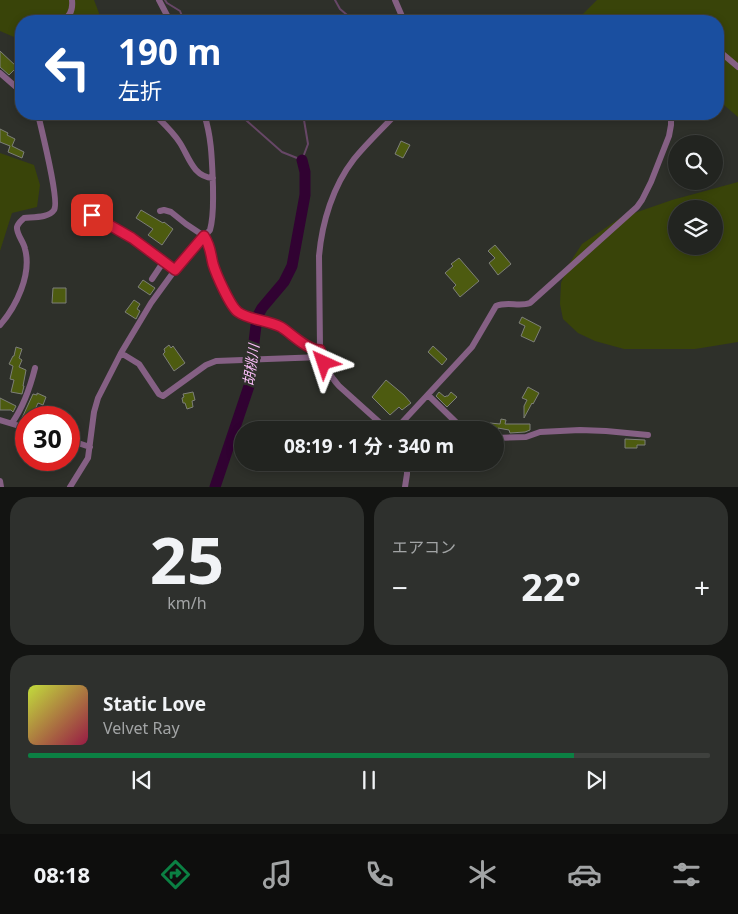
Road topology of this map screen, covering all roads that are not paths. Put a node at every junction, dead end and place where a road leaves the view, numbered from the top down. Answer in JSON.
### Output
{"nodes":[{"id":1,"x":72,"y":0,"type":"edge"},
{"id":2,"x":159,"y":0,"type":"edge"},
{"id":3,"x":395,"y":0,"type":"edge"},
{"id":4,"x":68,"y":15,"type":"edge"},
{"id":5,"x":167,"y":15,"type":"edge"},
{"id":6,"x":401,"y":15,"type":"edge"},
{"id":7,"x":724,"y":55,"type":"edge"},
{"id":8,"x":738,"y":67,"type":"edge"},
{"id":9,"x":0,"y":72,"type":"edge"},
{"id":10,"x":15,"y":86,"type":"edge"},
{"id":11,"x":39,"y":120,"type":"edge"},
{"id":12,"x":160,"y":120,"type":"edge"},
{"id":13,"x":205,"y":120,"type":"edge"},
{"id":14,"x":390,"y":120,"type":"edge"},
{"id":15,"x":671,"y":120,"type":"edge"},
{"id":16,"x":213,"y":178,"type":"junction"},
{"id":17,"x":160,"y":211,"type":"dead end"},
{"id":18,"x":92,"y":215,"type":"dead end"},
{"id":19,"x":204,"y":236,"type":"junction"},
{"id":20,"x":164,"y":261,"type":"junction"},
{"id":21,"x":175,"y":270,"type":"junction"},
{"id":22,"x":152,"y":279,"type":"dead end"},
{"id":23,"x":0,"y":326,"type":"edge"},
{"id":24,"x":121,"y":353,"type":"junction"},
{"id":25,"x":321,"y":353,"type":"junction"},
{"id":26,"x":35,"y":368,"type":"dead end"},
{"id":27,"x":428,"y":395,"type":"junction"},
{"id":28,"x":0,"y":420,"type":"edge"},
{"id":29,"x":378,"y":421,"type":"edge"},
{"id":30,"x":403,"y":421,"type":"edge"},
{"id":31,"x":455,"y":421,"type":"edge"},
{"id":32,"x":12,"y":423,"type":"junction"},
{"id":33,"x":15,"y":424,"type":"edge"},
{"id":34,"x":648,"y":435,"type":"dead end"},
{"id":35,"x":504,"y":438,"type":"edge"},
{"id":36,"x":80,"y":444,"type":"edge"},
{"id":37,"x":90,"y":447,"type":"junction"},
{"id":38,"x":407,"y":471,"type":"edge"},
{"id":39,"x":0,"y":481,"type":"edge"},
{"id":40,"x":1,"y":486,"type":"edge"},
{"id":41,"x":70,"y":486,"type":"edge"},
{"id":42,"x":405,"y":486,"type":"edge"}],
"edges":[{"from":1,"to":4,"type":"street"},
{"from":2,"to":5,"type":"street"},
{"from":3,"to":6,"type":"street"},
{"from":7,"to":8,"type":"street"},
{"from":9,"to":10,"type":"street"},
{"from":11,"to":23,"type":"street"},
{"from":12,"to":16,"type":"street"},
{"from":13,"to":16,"type":"street"},
{"from":14,"to":25,"type":"street"},
{"from":15,"to":27,"type":"street"},
{"from":16,"to":19,"type":"street"},
{"from":17,"to":19,"type":"street"},
{"from":18,"to":20,"type":"street"},
{"from":19,"to":21,"type":"street"},
{"from":19,"to":25,"type":"street"},
{"from":20,"to":21,"type":"street"},
{"from":20,"to":22,"type":"street"},
{"from":21,"to":24,"type":"street"},
{"from":24,"to":25,"type":"street"},
{"from":24,"to":37,"type":"street"},
{"from":25,"to":29,"type":"street"},
{"from":26,"to":32,"type":"street"},
{"from":27,"to":30,"type":"street"},
{"from":27,"to":31,"type":"street"},
{"from":28,"to":32,"type":"street"},
{"from":32,"to":33,"type":"street"},
{"from":34,"to":35,"type":"street"},
{"from":36,"to":37,"type":"street"},
{"from":37,"to":41,"type":"street"},
{"from":38,"to":42,"type":"street"},
{"from":39,"to":40,"type":"street"}]}
